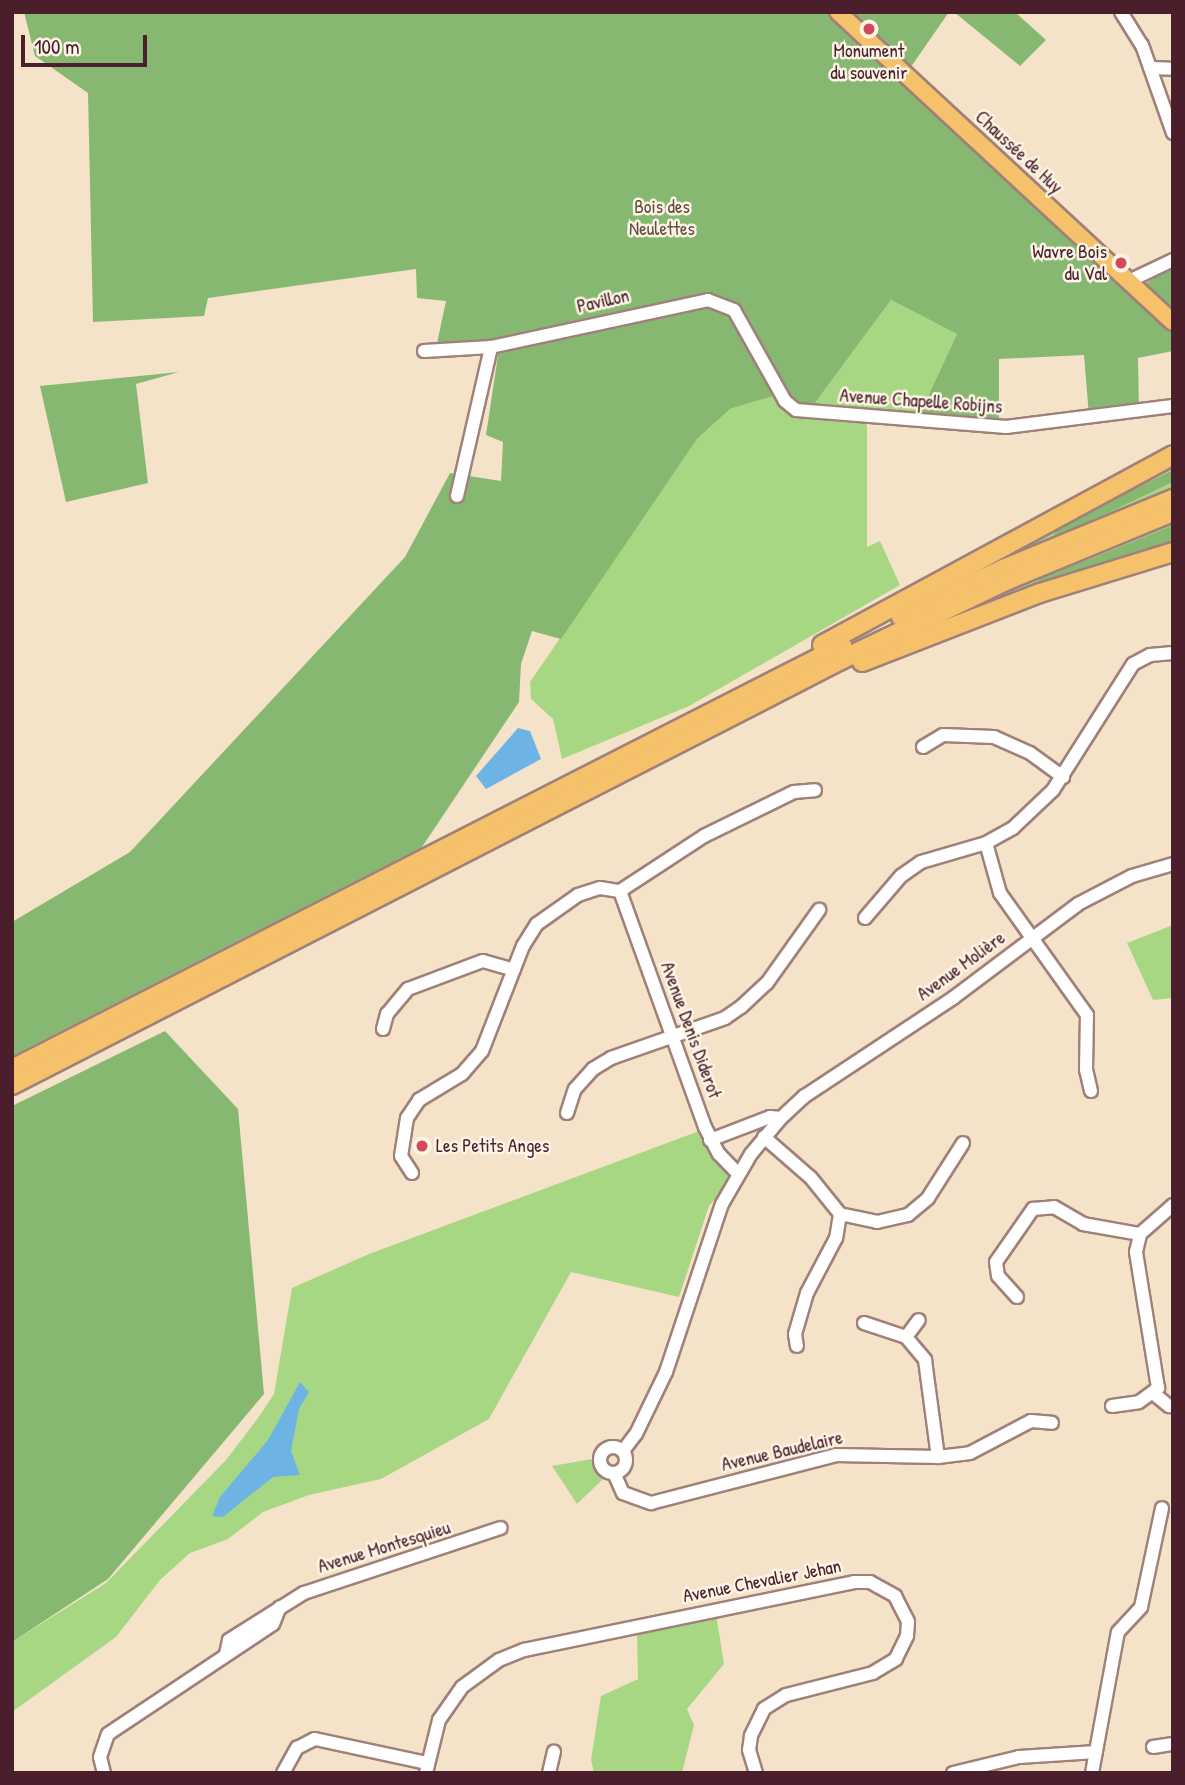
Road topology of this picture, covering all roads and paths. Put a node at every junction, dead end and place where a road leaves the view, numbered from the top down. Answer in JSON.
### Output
{"nodes":[{"id":1,"x":838,"y":12,"type":"edge"},
{"id":2,"x":1121,"y":12,"type":"edge"},
{"id":3,"x":1150,"y":68,"type":"junction"},
{"id":4,"x":1173,"y":69,"type":"edge"},
{"id":5,"x":1173,"y":133,"type":"edge"},
{"id":6,"x":1173,"y":260,"type":"edge"},
{"id":7,"x":1129,"y":281,"type":"junction"},
{"id":8,"x":724,"y":304,"type":"joint"},
{"id":9,"x":1173,"y":322,"type":"edge"},
{"id":10,"x":491,"y":347,"type":"junction"},
{"id":11,"x":424,"y":351,"type":"dead end"},
{"id":12,"x":1173,"y":406,"type":"edge"},
{"id":13,"x":1173,"y":455,"type":"edge"},
{"id":14,"x":457,"y":496,"type":"dead end"},
{"id":15,"x":1173,"y":499,"type":"edge"},
{"id":16,"x":1173,"y":512,"type":"edge"},
{"id":17,"x":1173,"y":552,"type":"edge"},
{"id":18,"x":1173,"y":653,"type":"edge"},
{"id":19,"x":762,"y":693,"type":"junction"},
{"id":20,"x":923,"y":747,"type":"dead end"},
{"id":21,"x":1063,"y":777,"type":"junction"},
{"id":22,"x":815,"y":790,"type":"dead end"},
{"id":23,"x":986,"y":843,"type":"junction"},
{"id":24,"x":1173,"y":863,"type":"edge"},
{"id":25,"x":620,"y":891,"type":"junction"},
{"id":26,"x":819,"y":911,"type":"dead end"},
{"id":27,"x":865,"y":918,"type":"dead end"},
{"id":28,"x":1032,"y":937,"type":"junction"},
{"id":29,"x":514,"y":970,"type":"junction"},
{"id":30,"x":383,"y":1029,"type":"dead end"},
{"id":31,"x":673,"y":1037,"type":"junction"},
{"id":32,"x":12,"y":1069,"type":"edge"},
{"id":33,"x":12,"y":1084,"type":"edge"},
{"id":34,"x":1091,"y":1091,"type":"dead end"},
{"id":35,"x":567,"y":1113,"type":"dead end"},
{"id":36,"x":781,"y":1118,"type":"junction"},
{"id":37,"x":764,"y":1137,"type":"junction"},
{"id":38,"x":710,"y":1140,"type":"junction"},
{"id":39,"x":963,"y":1143,"type":"dead end"},
{"id":40,"x":412,"y":1172,"type":"dead end"},
{"id":41,"x":738,"y":1174,"type":"junction"},
{"id":42,"x":1173,"y":1205,"type":"edge"},
{"id":43,"x":841,"y":1213,"type":"junction"},
{"id":44,"x":1140,"y":1234,"type":"junction"},
{"id":45,"x":1017,"y":1297,"type":"dead end"},
{"id":46,"x":919,"y":1320,"type":"dead end"},
{"id":47,"x":864,"y":1323,"type":"dead end"},
{"id":48,"x":906,"y":1337,"type":"junction"},
{"id":49,"x":797,"y":1346,"type":"dead end"},
{"id":50,"x":1153,"y":1393,"type":"junction"},
{"id":51,"x":1112,"y":1406,"type":"dead end"},
{"id":52,"x":1169,"y":1406,"type":"dead end"},
{"id":53,"x":1052,"y":1423,"type":"dead end"},
{"id":54,"x":622,"y":1451,"type":"junction"},
{"id":55,"x":938,"y":1457,"type":"junction"},
{"id":56,"x":614,"y":1473,"type":"junction"},
{"id":57,"x":1162,"y":1508,"type":"dead end"},
{"id":58,"x":501,"y":1528,"type":"dead end"},
{"id":59,"x":1173,"y":1744,"type":"edge"},
{"id":60,"x":1153,"y":1747,"type":"dead end"},
{"id":61,"x":554,"y":1752,"type":"dead end"},
{"id":62,"x":1096,"y":1752,"type":"junction"},
{"id":63,"x":426,"y":1768,"type":"edge"},
{"id":64,"x":104,"y":1773,"type":"edge"},
{"id":65,"x":283,"y":1773,"type":"edge"},
{"id":66,"x":549,"y":1773,"type":"edge"},
{"id":67,"x":756,"y":1773,"type":"edge"},
{"id":68,"x":953,"y":1773,"type":"edge"},
{"id":69,"x":1092,"y":1773,"type":"edge"}],
"edges":[{"from":1,"to":7,"type":"main road","name":"Chaussée de Huy"},
{"from":2,"to":3,"type":"street"},
{"from":3,"to":4,"type":"street"},
{"from":3,"to":5,"type":"street"},
{"from":6,"to":7,"type":"street"},
{"from":7,"to":9,"type":"main road","name":"Chaussée de Huy"},
{"from":8,"to":10,"type":"street","name":"Pavillon"},
{"from":8,"to":12,"type":"street","name":"Avenue Chapelle Robijns"},
{"from":10,"to":11,"type":"street","name":"Pavillon"},
{"from":10,"to":14,"type":"street"},
{"from":13,"to":19,"type":"highway"},
{"from":15,"to":19,"type":"highway"},
{"from":16,"to":19,"type":"highway"},
{"from":17,"to":19,"type":"highway"},
{"from":18,"to":21,"type":"street"},
{"from":19,"to":32,"type":"highway"},
{"from":19,"to":33,"type":"highway"},
{"from":20,"to":21,"type":"street"},
{"from":21,"to":23,"type":"street"},
{"from":22,"to":25,"type":"street"},
{"from":23,"to":27,"type":"street"},
{"from":23,"to":28,"type":"street"},
{"from":24,"to":28,"type":"street","name":"Avenue Molière"},
{"from":25,"to":29,"type":"street"},
{"from":25,"to":31,"type":"street","name":"Avenue Denis Diderot"},
{"from":26,"to":31,"type":"street"},
{"from":28,"to":34,"type":"street"},
{"from":28,"to":36,"type":"street","name":"Avenue Molière"},
{"from":29,"to":30,"type":"street"},
{"from":29,"to":40,"type":"street"},
{"from":31,"to":35,"type":"street"},
{"from":31,"to":38,"type":"street","name":"Avenue Denis Diderot"},
{"from":36,"to":37,"type":"street","name":"Avenue Molière"},
{"from":36,"to":38,"type":"street"},
{"from":37,"to":41,"type":"street","name":"Avenue Molière"},
{"from":37,"to":43,"type":"street"},
{"from":38,"to":41,"type":"street","name":"Avenue Denis Diderot"},
{"from":39,"to":43,"type":"street"},
{"from":41,"to":54,"type":"street","name":"Avenue Molière"},
{"from":42,"to":44,"type":"street"},
{"from":43,"to":49,"type":"street"},
{"from":44,"to":45,"type":"street"},
{"from":44,"to":50,"type":"street"},
{"from":46,"to":48,"type":"street"},
{"from":47,"to":48,"type":"street"},
{"from":48,"to":55,"type":"street"},
{"from":50,"to":51,"type":"street"},
{"from":50,"to":52,"type":"street"},
{"from":53,"to":55,"type":"street","name":"Avenue Baudelaire"},
{"from":54,"to":56,"type":"street","name":"Avenue Molière"},
{"from":54,"to":56,"type":"street","name":"Avenue Molière"},
{"from":55,"to":56,"type":"street","name":"Avenue Baudelaire"},
{"from":57,"to":62,"type":"street"},
{"from":58,"to":64,"type":"street","name":"Avenue Montesquieu"},
{"from":59,"to":60,"type":"street"},
{"from":61,"to":66,"type":"street"},
{"from":62,"to":68,"type":"street"},
{"from":62,"to":69,"type":"street"},
{"from":63,"to":65,"type":"street"},
{"from":63,"to":67,"type":"street","name":"Avenue Chevalier Jehan"}]}
